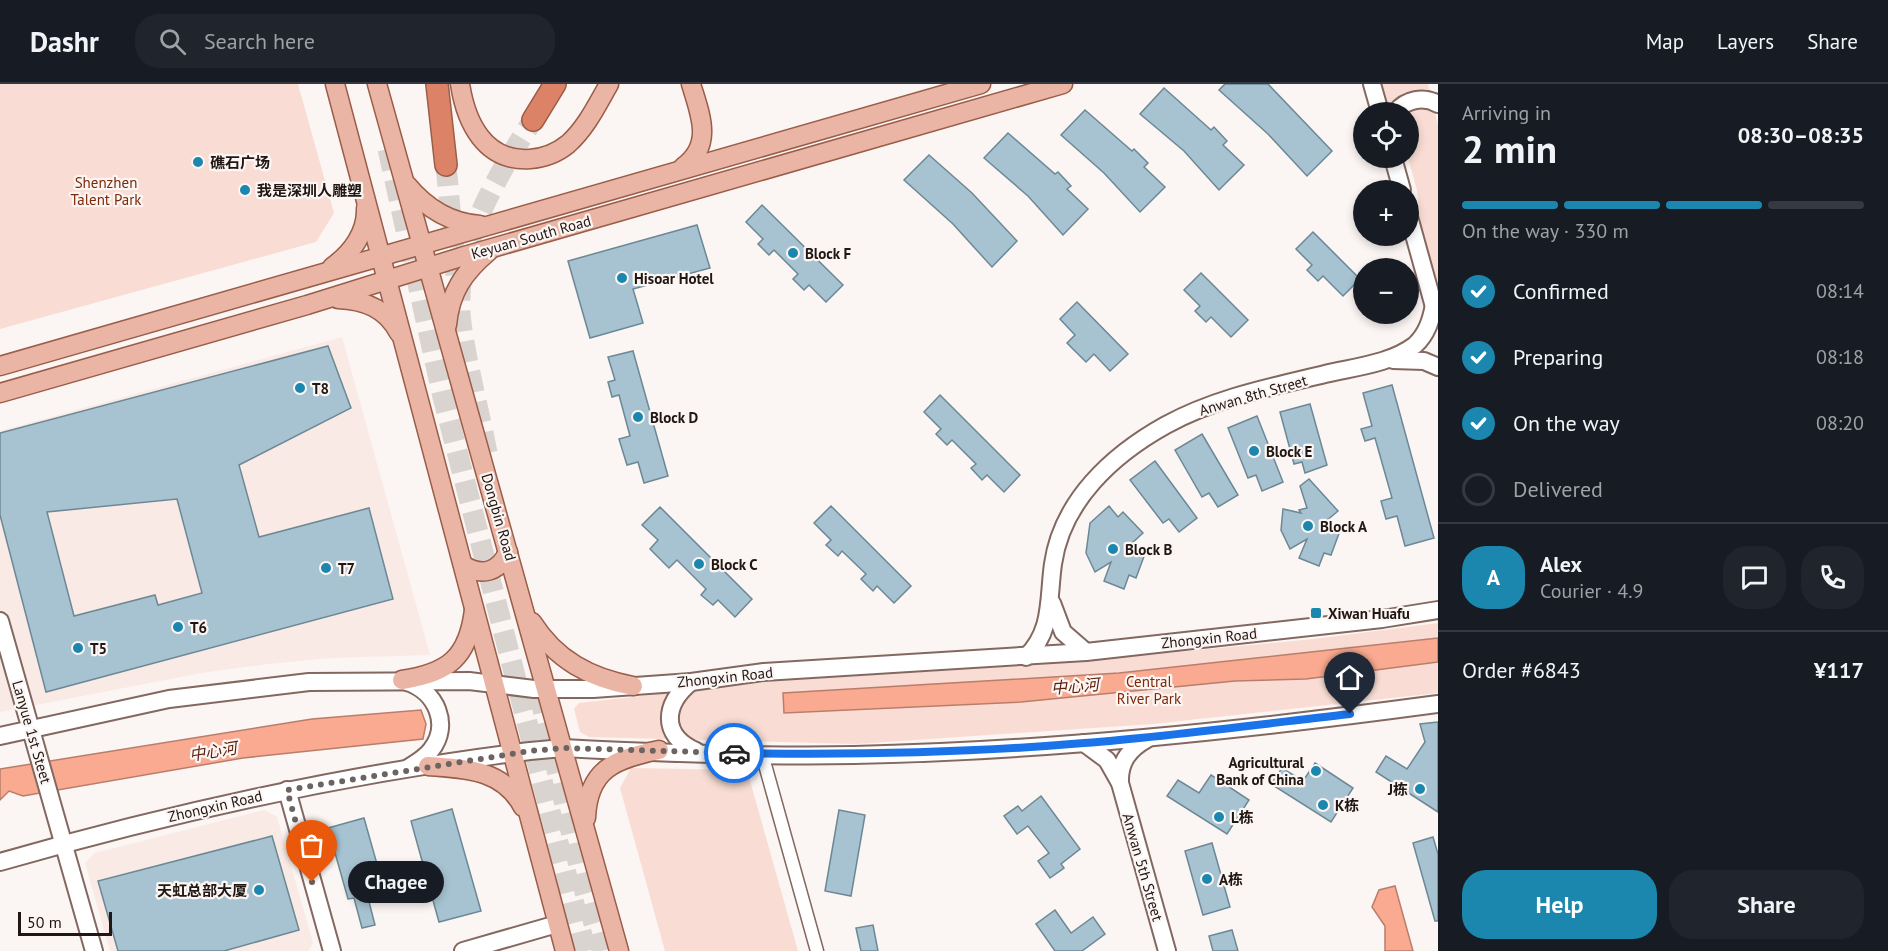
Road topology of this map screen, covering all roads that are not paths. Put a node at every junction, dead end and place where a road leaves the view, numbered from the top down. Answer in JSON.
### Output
{"nodes":[{"id":1,"x":335,"y":84,"type":"edge"},
{"id":2,"x":377,"y":84,"type":"edge"},
{"id":3,"x":437,"y":84,"type":"edge"},
{"id":4,"x":460,"y":84,"type":"edge"},
{"id":5,"x":555,"y":84,"type":"edge"},
{"id":6,"x":609,"y":84,"type":"edge"},
{"id":7,"x":691,"y":84,"type":"edge"},
{"id":8,"x":981,"y":84,"type":"edge"},
{"id":9,"x":1063,"y":84,"type":"edge"},
{"id":10,"x":1372,"y":84,"type":"edge"},
{"id":11,"x":1377,"y":102,"type":"edge"},
{"id":12,"x":1408,"y":102,"type":"edge"},
{"id":13,"x":1438,"y":104,"type":"edge"},
{"id":14,"x":533,"y":120,"type":"tunnel mouth"},
{"id":15,"x":446,"y":165,"type":"tunnel mouth"},
{"id":16,"x":679,"y":170,"type":"junction"},
{"id":17,"x":404,"y":182,"type":"junction"},
{"id":18,"x":365,"y":197,"type":"junction"},
{"id":19,"x":556,"y":205,"type":"junction"},
{"id":20,"x":488,"y":225,"type":"junction"},
{"id":21,"x":562,"y":228,"type":"junction"},
{"id":22,"x":422,"y":244,"type":"junction"},
{"id":23,"x":1417,"y":246,"type":"edge"},
{"id":24,"x":494,"y":247,"type":"junction"},
{"id":25,"x":381,"y":256,"type":"junction"},
{"id":26,"x":428,"y":267,"type":"junction"},
{"id":27,"x":321,"y":273,"type":"junction"},
{"id":28,"x":300,"y":279,"type":"junction"},
{"id":29,"x":387,"y":280,"type":"junction"},
{"id":30,"x":327,"y":299,"type":"junction"},
{"id":31,"x":307,"y":305,"type":"junction"},
{"id":32,"x":1436,"y":312,"type":"edge"},
{"id":33,"x":446,"y":330,"type":"junction"},
{"id":34,"x":404,"y":341,"type":"junction"},
{"id":35,"x":1383,"y":361,"type":"junction"},
{"id":36,"x":0,"y":366,"type":"edge"},
{"id":37,"x":1438,"y":367,"type":"edge"},
{"id":38,"x":0,"y":393,"type":"edge"},
{"id":39,"x":508,"y":552,"type":"junction"},
{"id":40,"x":463,"y":565,"type":"junction"},
{"id":41,"x":1051,"y":599,"type":"junction"},
{"id":42,"x":474,"y":606,"type":"junction"},
{"id":43,"x":524,"y":609,"type":"junction"},
{"id":44,"x":1438,"y":610,"type":"edge"},
{"id":45,"x":0,"y":621,"type":"edge"},
{"id":46,"x":1086,"y":652,"type":"junction"},
{"id":47,"x":1026,"y":657,"type":"junction"},
{"id":48,"x":402,"y":680,"type":"junction"},
{"id":49,"x":691,"y":682,"type":"junction"},
{"id":50,"x":495,"y":684,"type":"junction"},
{"id":51,"x":633,"y":686,"type":"junction"},
{"id":52,"x":547,"y":690,"type":"junction"},
{"id":53,"x":1438,"y":704,"type":"edge"},
{"id":54,"x":20,"y":735,"type":"edge"},
{"id":55,"x":1151,"y":737,"type":"junction"},
{"id":56,"x":1084,"y":743,"type":"junction"},
{"id":57,"x":563,"y":748,"type":"junction"},
{"id":58,"x":658,"y":750,"type":"junction"},
{"id":59,"x":698,"y":752,"type":"junction"},
{"id":60,"x":514,"y":753,"type":"junction"},
{"id":61,"x":762,"y":754,"type":"junction"},
{"id":62,"x":428,"y":766,"type":"junction"},
{"id":63,"x":405,"y":770,"type":"junction"},
{"id":64,"x":1120,"y":783,"type":"junction"},
{"id":65,"x":287,"y":790,"type":"junction"},
{"id":66,"x":531,"y":822,"type":"junction"},
{"id":67,"x":585,"y":829,"type":"junction"},
{"id":68,"x":62,"y":837,"type":"junction"},
{"id":69,"x":0,"y":862,"type":"edge"},
{"id":70,"x":557,"y":924,"type":"junction"},
{"id":71,"x":94,"y":951,"type":"edge"},
{"id":72,"x":332,"y":951,"type":"edge"},
{"id":73,"x":463,"y":951,"type":"edge"},
{"id":74,"x":565,"y":951,"type":"edge"},
{"id":75,"x":619,"y":951,"type":"edge"},
{"id":76,"x":817,"y":951,"type":"edge"},
{"id":77,"x":1167,"y":951,"type":"edge"}],
"edges":[{"from":1,"to":18,"type":"main road"},
{"from":2,"to":17,"type":"main road","name":"Dongbin Road"},
{"from":3,"to":15,"type":"highway"},
{"from":4,"to":6,"type":"main road"},
{"from":5,"to":14,"type":"highway"},
{"from":7,"to":16,"type":"main road"},
{"from":8,"to":16,"type":"main road","name":"Keyuan South Road"},
{"from":9,"to":21,"type":"main road","name":"Keyuan South Road"},
{"from":10,"to":11,"type":"main road"},
{"from":12,"to":13,"type":"main road"},
{"from":16,"to":19,"type":"main road","name":"Keyuan South Road"},
{"from":17,"to":20,"type":"main road"},
{"from":17,"to":22,"type":"main road","name":"Dongbin Road"},
{"from":18,"to":25,"type":"main road"},
{"from":18,"to":27,"type":"main road"},
{"from":19,"to":20,"type":"main road","name":"Keyuan South Road"},
{"from":19,"to":21,"type":"main road"},
{"from":20,"to":22,"type":"main road","name":"Keyuan South Road"},
{"from":21,"to":24,"type":"main road","name":"Keyuan South Road"},
{"from":22,"to":25,"type":"main road","name":"Keyuan South Road"},
{"from":22,"to":26,"type":"main road","name":"Dongbin Road"},
{"from":23,"to":32,"type":"main road"},
{"from":24,"to":26,"type":"main road","name":"Keyuan South Road"},
{"from":24,"to":33,"type":"main road"},
{"from":25,"to":27,"type":"main road","name":"Keyuan South Road"},
{"from":25,"to":29,"type":"main road"},
{"from":26,"to":29,"type":"main road","name":"Keyuan South Road"},
{"from":26,"to":33,"type":"main road","name":"Dongbin Road"},
{"from":27,"to":28,"type":"main road","name":"Keyuan South Road"},
{"from":28,"to":31,"type":"main road"},
{"from":28,"to":36,"type":"main road","name":"Keyuan South Road"},
{"from":29,"to":30,"type":"main road","name":"Keyuan South Road"},
{"from":29,"to":34,"type":"main road"},
{"from":30,"to":31,"type":"main road","name":"Keyuan South Road"},
{"from":30,"to":34,"type":"main road"},
{"from":31,"to":38,"type":"main road","name":"Keyuan South Road"},
{"from":32,"to":35,"type":"main road"},
{"from":33,"to":39,"type":"main road","name":"Dongbin Road"},
{"from":34,"to":40,"type":"main road"},
{"from":35,"to":37,"type":"main road"},
{"from":35,"to":41,"type":"main road","name":"Anwan 8th Street"},
{"from":39,"to":40,"type":"main road"},
{"from":39,"to":43,"type":"main road","name":"Dongbin Road"},
{"from":40,"to":42,"type":"main road"},
{"from":41,"to":46,"type":"main road"},
{"from":41,"to":47,"type":"main road","name":"Anwan 8th Street"},
{"from":42,"to":48,"type":"main road"},
{"from":42,"to":50,"type":"main road"},
{"from":43,"to":51,"type":"main road"},
{"from":43,"to":52,"type":"main road","name":"Dongbin Road"},
{"from":44,"to":46,"type":"main road","name":"Zhongxin Road"},
{"from":45,"to":54,"type":"main road","name":"Lanyue 1st Steet"},
{"from":46,"to":47,"type":"main road","name":"Zhongxin Road"},
{"from":47,"to":49,"type":"main road","name":"Zhongxin Road"},
{"from":48,"to":50,"type":"main road","name":"Zhongxin Road"},
{"from":48,"to":54,"type":"main road","name":"Zhongxin Road"},
{"from":48,"to":63,"type":"main road"},
{"from":49,"to":51,"type":"main road","name":"Zhongxin Road"},
{"from":49,"to":59,"type":"main road"},
{"from":50,"to":52,"type":"main road","name":"Zhongxin Road"},
{"from":50,"to":60,"type":"main road"},
{"from":51,"to":52,"type":"main road","name":"Zhongxin Road"},
{"from":52,"to":57,"type":"main road","name":"Dongbin Road"},
{"from":53,"to":55,"type":"main road","name":"Zhongxin Road"},
{"from":54,"to":68,"type":"main road","name":"Lanyue 1st Steet"},
{"from":55,"to":56,"type":"main road","name":"Zhongxin Road"},
{"from":55,"to":64,"type":"main road"},
{"from":56,"to":61,"type":"main road","name":"Zhongxin Road"},
{"from":56,"to":64,"type":"main road"},
{"from":57,"to":58,"type":"main road","name":"Zhongxin Road"},
{"from":57,"to":60,"type":"main road","name":"Zhongxin Road"},
{"from":57,"to":67,"type":"main road","name":"Dongbin Road"},
{"from":58,"to":59,"type":"main road","name":"Zhongxin Road"},
{"from":58,"to":67,"type":"main road"},
{"from":59,"to":61,"type":"main road","name":"Zhongxin Road"},
{"from":60,"to":62,"type":"main road","name":"Zhongxin Road"},
{"from":60,"to":66,"type":"main road"},
{"from":61,"to":76,"type":"street"},
{"from":62,"to":63,"type":"main road","name":"Zhongxin Road"},
{"from":62,"to":66,"type":"main road"},
{"from":63,"to":65,"type":"main road","name":"Zhongxin Road"},
{"from":64,"to":77,"type":"main road","name":"Anwan 5th Street"},
{"from":65,"to":68,"type":"main road","name":"Zhongxin Road"},
{"from":65,"to":72,"type":"main road"},
{"from":66,"to":70,"type":"main road"},
{"from":67,"to":75,"type":"main road","name":"Dongbin Road"},
{"from":68,"to":69,"type":"main road","name":"Zhongxin Road"},
{"from":68,"to":71,"type":"main road","name":"Lanyue 1st Steet"},
{"from":70,"to":73,"type":"main road"},
{"from":70,"to":74,"type":"main road"}]}
